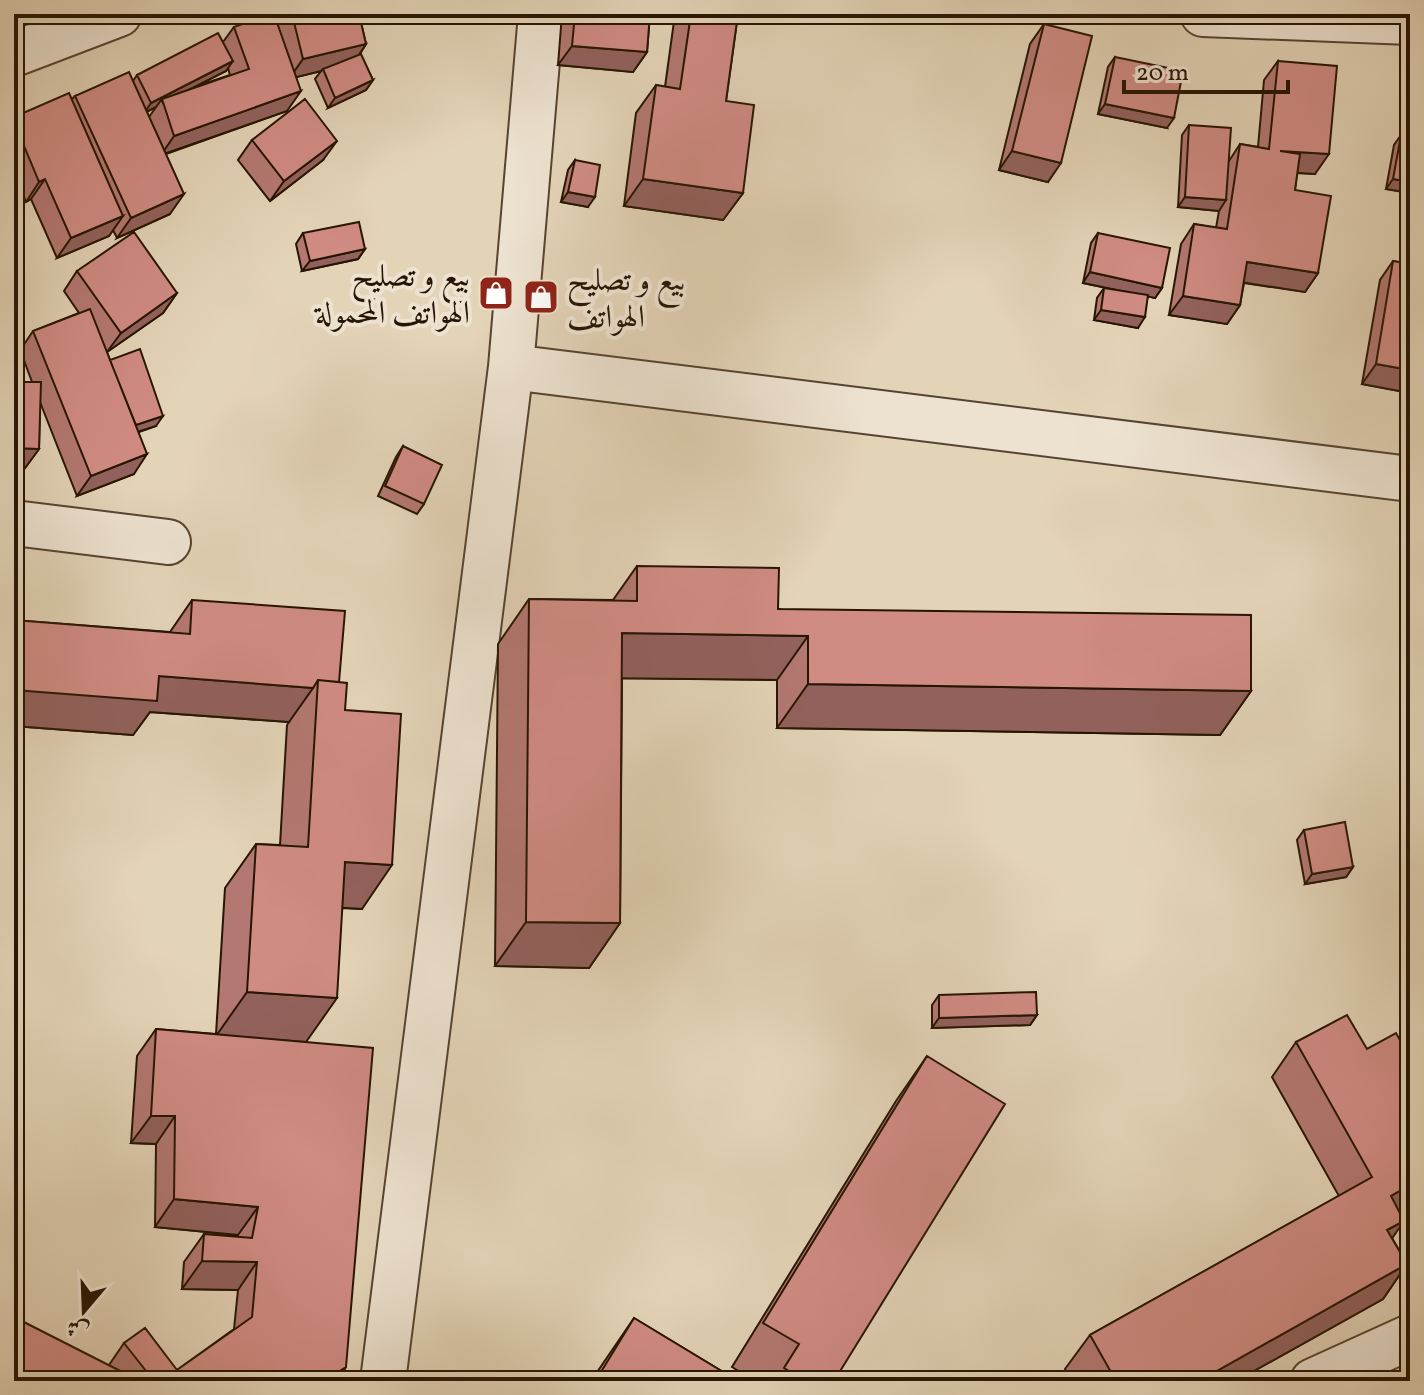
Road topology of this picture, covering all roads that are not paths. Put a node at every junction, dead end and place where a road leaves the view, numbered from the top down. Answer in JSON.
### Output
{"nodes":[{"id":1,"x":119,"y":14,"type":"edge"},
{"id":2,"x":541,"y":14,"type":"edge"},
{"id":3,"x":1203,"y":14,"type":"edge"},
{"id":4,"x":1410,"y":22,"type":"edge"},
{"id":5,"x":14,"y":54,"type":"edge"},
{"id":6,"x":511,"y":367,"type":"junction"},
{"id":7,"x":1410,"y":479,"type":"edge"},
{"id":8,"x":14,"y":523,"type":"edge"},
{"id":9,"x":168,"y":542,"type":"dead end"},
{"id":10,"x":1410,"y":1337,"type":"edge"},
{"id":11,"x":383,"y":1381,"type":"edge"},
{"id":12,"x":1313,"y":1381,"type":"edge"}],
"edges":[{"from":1,"to":5,"type":"street"},
{"from":2,"to":6,"type":"street"},
{"from":3,"to":4,"type":"street"},
{"from":6,"to":7,"type":"street"},
{"from":6,"to":11,"type":"street"},
{"from":8,"to":9,"type":"street"},
{"from":10,"to":12,"type":"street"}]}
